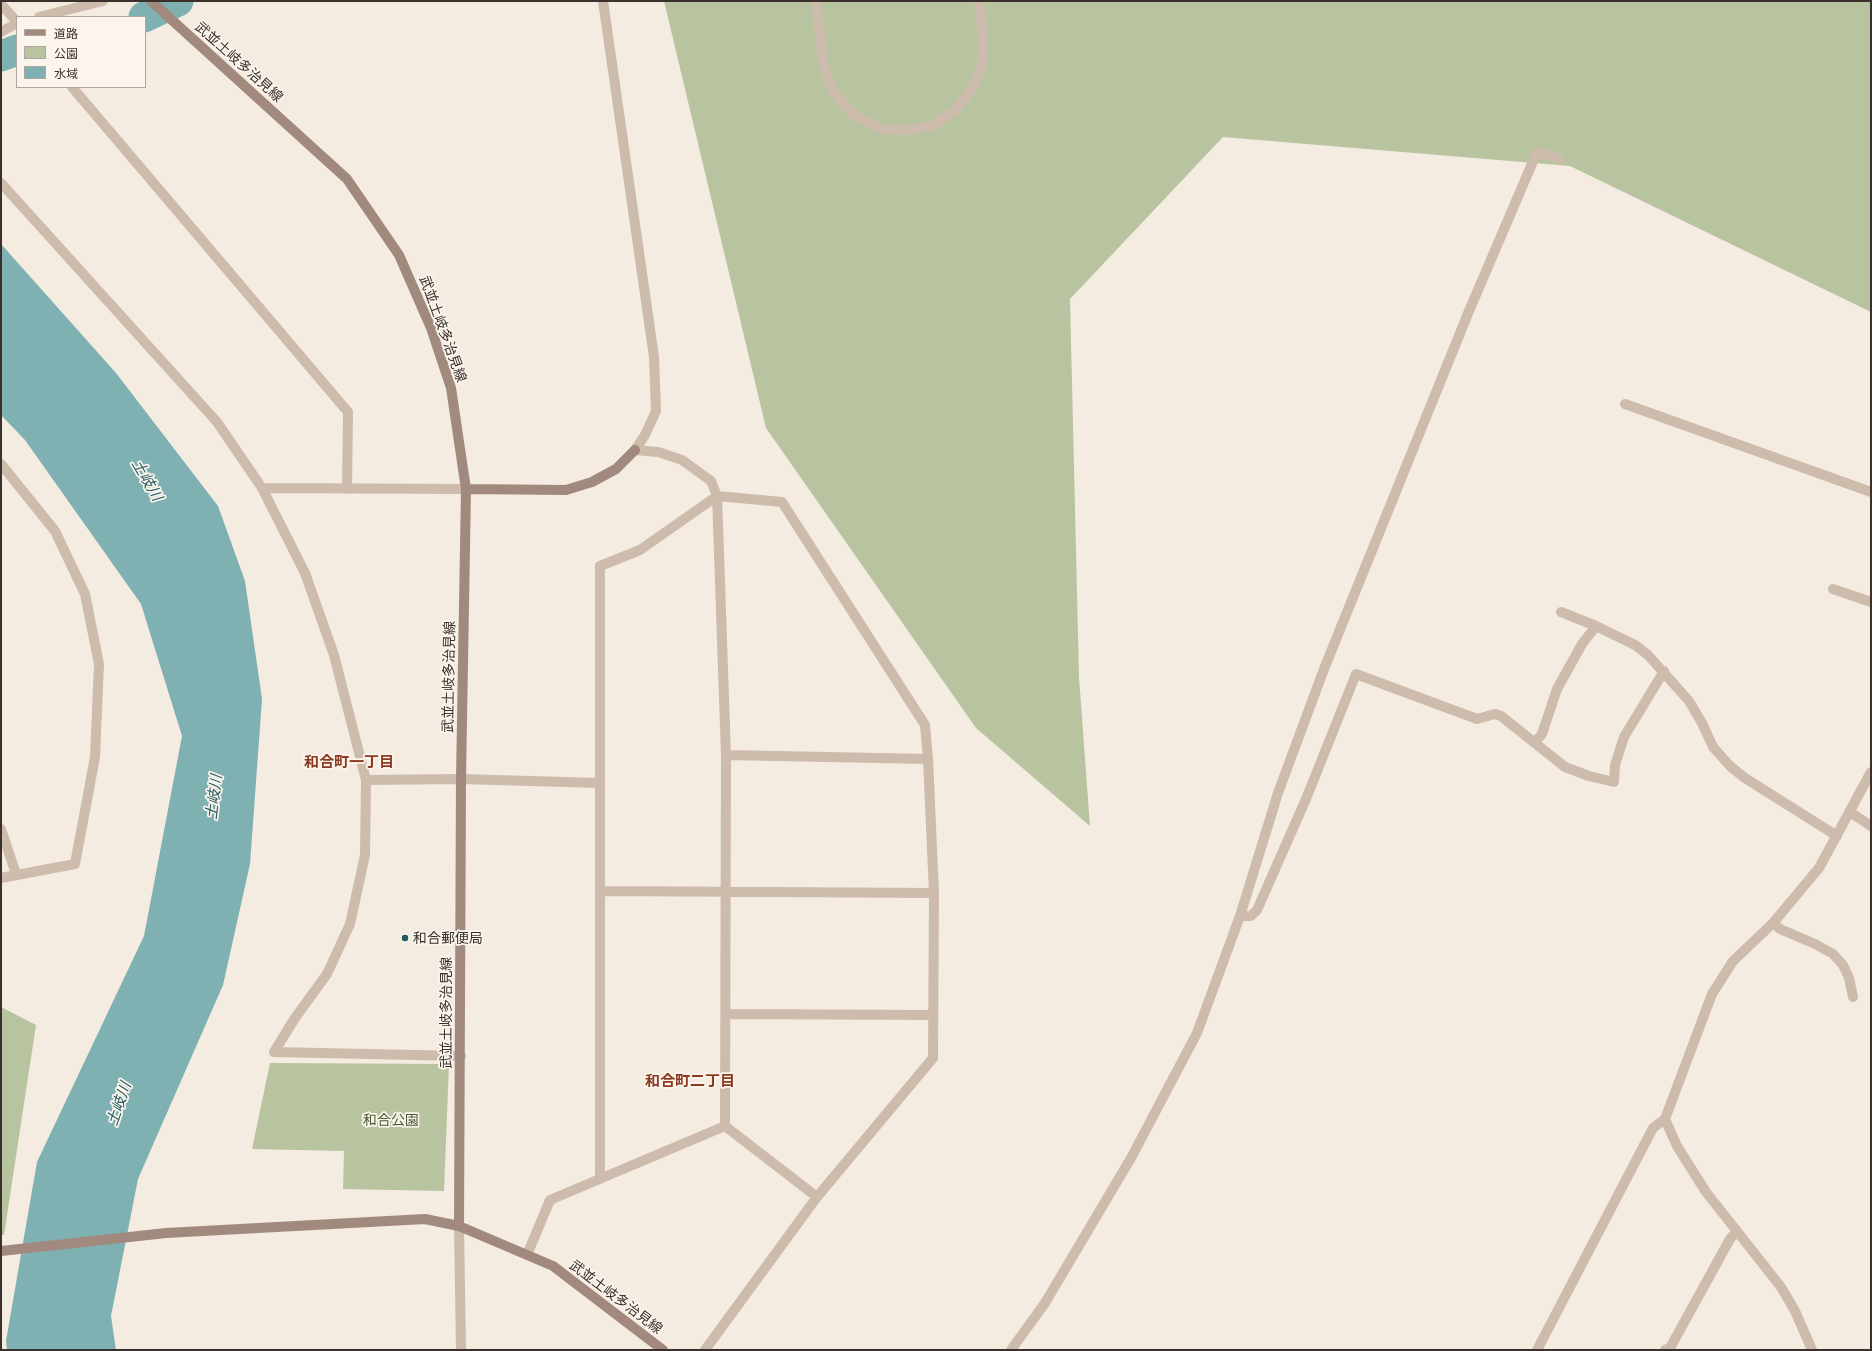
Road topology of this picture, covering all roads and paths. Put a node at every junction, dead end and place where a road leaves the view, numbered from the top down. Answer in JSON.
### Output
{"nodes":[{"id":1,"x":103,"y":1,"type":"edge"},
{"id":2,"x":151,"y":1,"type":"edge"},
{"id":3,"x":603,"y":1,"type":"edge"},
{"id":4,"x":816,"y":1,"type":"edge"},
{"id":5,"x":978,"y":1,"type":"edge"},
{"id":6,"x":1,"y":4,"type":"edge"},
{"id":7,"x":43,"y":16,"type":"edge"},
{"id":8,"x":16,"y":21,"type":"edge"},
{"id":9,"x":16,"y":23,"type":"edge"},
{"id":10,"x":1,"y":32,"type":"edge"},
{"id":11,"x":73,"y":88,"type":"edge"},
{"id":12,"x":1560,"y":159,"type":"dead end"},
{"id":13,"x":1,"y":183,"type":"edge"},
{"id":14,"x":1625,"y":404,"type":"dead end"},
{"id":15,"x":635,"y":450,"type":"junction"},
{"id":16,"x":1,"y":464,"type":"edge"},
{"id":17,"x":262,"y":488,"type":"junction"},
{"id":18,"x":347,"y":489,"type":"junction"},
{"id":19,"x":466,"y":489,"type":"junction"},
{"id":20,"x":1871,"y":492,"type":"edge"},
{"id":21,"x":717,"y":496,"type":"junction"},
{"id":22,"x":1833,"y":589,"type":"dead end"},
{"id":23,"x":1871,"y":602,"type":"edge"},
{"id":24,"x":1561,"y":612,"type":"dead end"},
{"id":25,"x":1596,"y":626,"type":"junction"},
{"id":26,"x":1664,"y":671,"type":"junction"},
{"id":27,"x":1535,"y":742,"type":"junction"},
{"id":28,"x":726,"y":755,"type":"junction"},
{"id":29,"x":928,"y":759,"type":"junction"},
{"id":30,"x":1871,"y":772,"type":"edge"},
{"id":31,"x":366,"y":780,"type":"junction"},
{"id":32,"x":461,"y":780,"type":"junction"},
{"id":33,"x":600,"y":783,"type":"junction"},
{"id":34,"x":1850,"y":812,"type":"junction"},
{"id":35,"x":1871,"y":826,"type":"edge"},
{"id":36,"x":1,"y":829,"type":"edge"},
{"id":37,"x":1837,"y":836,"type":"junction"},
{"id":38,"x":16,"y":874,"type":"junction"},
{"id":39,"x":1,"y":878,"type":"edge"},
{"id":40,"x":600,"y":891,"type":"junction"},
{"id":41,"x":726,"y":891,"type":"junction"},
{"id":42,"x":934,"y":892,"type":"junction"},
{"id":43,"x":1240,"y":916,"type":"junction"},
{"id":44,"x":1772,"y":923,"type":"junction"},
{"id":45,"x":1853,"y":996,"type":"dead end"},
{"id":46,"x":726,"y":1014,"type":"junction"},
{"id":47,"x":932,"y":1015,"type":"junction"},
{"id":48,"x":461,"y":1056,"type":"junction"},
{"id":49,"x":1665,"y":1119,"type":"junction"},
{"id":50,"x":725,"y":1126,"type":"junction"},
{"id":51,"x":600,"y":1179,"type":"junction"},
{"id":52,"x":817,"y":1197,"type":"junction"},
{"id":53,"x":459,"y":1226,"type":"junction"},
{"id":54,"x":1737,"y":1231,"type":"junction"},
{"id":55,"x":1,"y":1251,"type":"edge"},
{"id":56,"x":526,"y":1256,"type":"junction"},
{"id":57,"x":461,"y":1350,"type":"edge"},
{"id":58,"x":663,"y":1350,"type":"edge"},
{"id":59,"x":705,"y":1350,"type":"edge"},
{"id":60,"x":1011,"y":1350,"type":"edge"},
{"id":61,"x":1537,"y":1350,"type":"edge"},
{"id":62,"x":1665,"y":1350,"type":"edge"},
{"id":63,"x":1812,"y":1350,"type":"edge"}],
"edges":[{"from":1,"to":7,"type":"street"},
{"from":2,"to":19,"type":"main road","name":"武並土岐多治見線"},
{"from":3,"to":15,"type":"street"},
{"from":4,"to":5,"type":"street"},
{"from":6,"to":8,"type":"street"},
{"from":9,"to":10,"type":"street"},
{"from":11,"to":18,"type":"street"},
{"from":12,"to":43,"type":"street"},
{"from":13,"to":17,"type":"street"},
{"from":14,"to":20,"type":"street"},
{"from":15,"to":19,"type":"main road"},
{"from":15,"to":21,"type":"street"},
{"from":16,"to":38,"type":"street"},
{"from":17,"to":18,"type":"street"},
{"from":17,"to":31,"type":"street"},
{"from":18,"to":19,"type":"street"},
{"from":19,"to":32,"type":"main road","name":"武並土岐多治見線"},
{"from":21,"to":28,"type":"street"},
{"from":21,"to":29,"type":"street"},
{"from":21,"to":33,"type":"street"},
{"from":22,"to":23,"type":"street"},
{"from":24,"to":25,"type":"street"},
{"from":25,"to":26,"type":"street"},
{"from":25,"to":27,"type":"street"},
{"from":26,"to":27,"type":"street"},
{"from":26,"to":37,"type":"street"},
{"from":27,"to":43,"type":"street"},
{"from":28,"to":29,"type":"street"},
{"from":28,"to":41,"type":"street"},
{"from":29,"to":42,"type":"street"},
{"from":30,"to":34,"type":"street"},
{"from":31,"to":32,"type":"street"},
{"from":31,"to":48,"type":"street"},
{"from":32,"to":33,"type":"street"},
{"from":32,"to":48,"type":"main road","name":"武並土岐多治見線"},
{"from":33,"to":40,"type":"street"},
{"from":34,"to":35,"type":"street"},
{"from":34,"to":37,"type":"street"},
{"from":36,"to":38,"type":"street"},
{"from":37,"to":44,"type":"street"},
{"from":38,"to":39,"type":"street"},
{"from":40,"to":41,"type":"street"},
{"from":40,"to":51,"type":"street"},
{"from":41,"to":42,"type":"street"},
{"from":41,"to":46,"type":"street"},
{"from":42,"to":47,"type":"street"},
{"from":43,"to":60,"type":"street"},
{"from":44,"to":45,"type":"street"},
{"from":44,"to":49,"type":"street"},
{"from":46,"to":47,"type":"street"},
{"from":46,"to":50,"type":"street"},
{"from":47,"to":52,"type":"street"},
{"from":48,"to":53,"type":"main road","name":"武並土岐多治見線"},
{"from":49,"to":54,"type":"street"},
{"from":49,"to":61,"type":"street"},
{"from":50,"to":51,"type":"street"},
{"from":50,"to":52,"type":"street"},
{"from":51,"to":56,"type":"street"},
{"from":52,"to":59,"type":"street"},
{"from":53,"to":55,"type":"main road"},
{"from":53,"to":56,"type":"main road","name":"武並土岐多治見線"},
{"from":53,"to":57,"type":"street"},
{"from":54,"to":62,"type":"street"},
{"from":54,"to":63,"type":"street"},
{"from":56,"to":58,"type":"main road","name":"武並土岐多治見線"}]}
